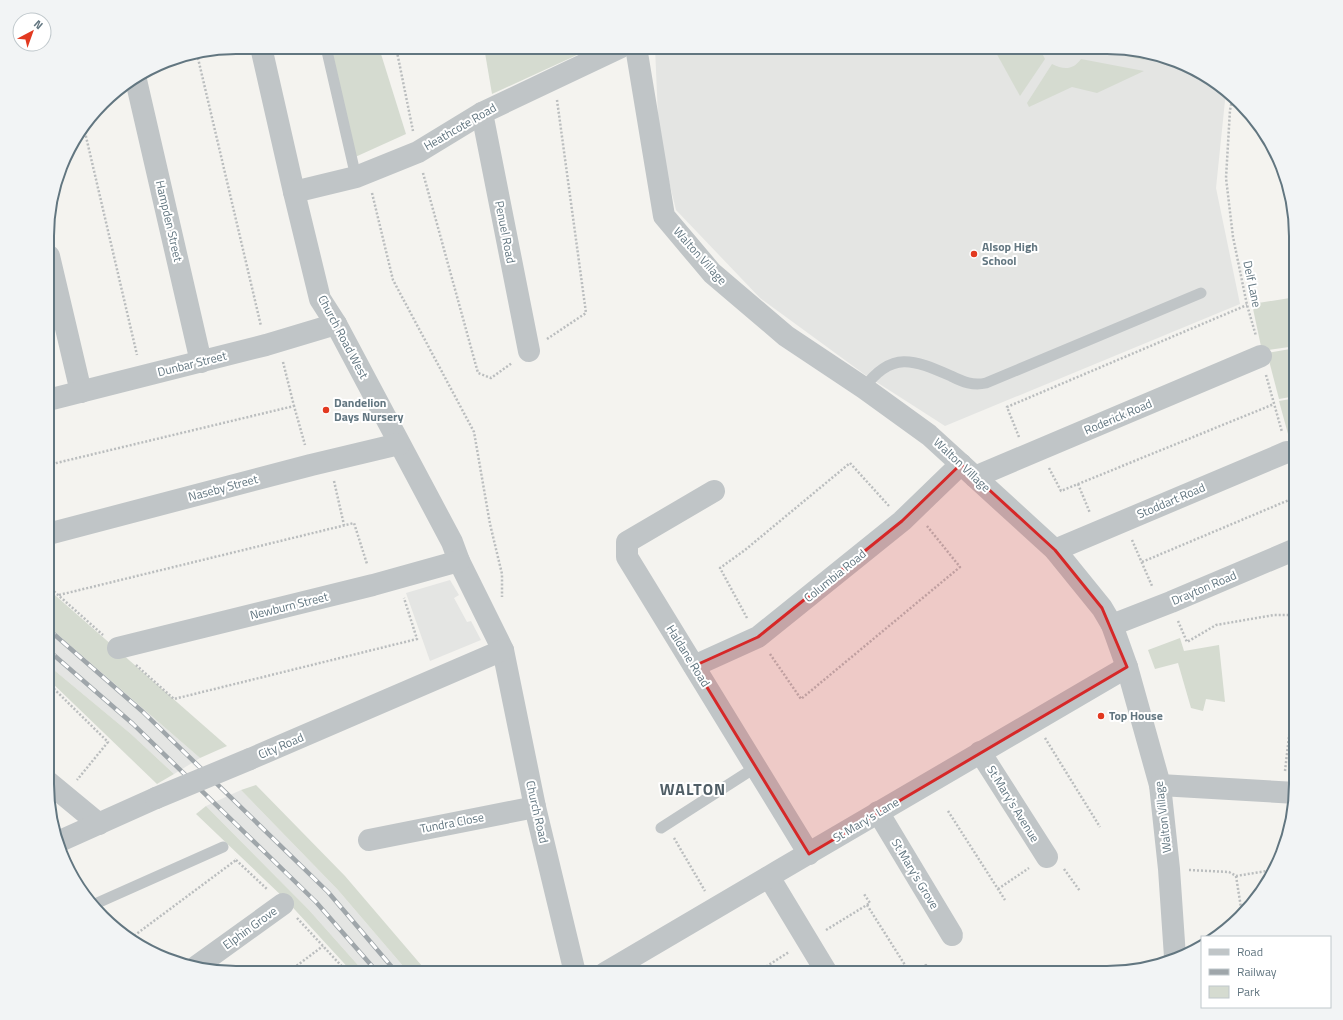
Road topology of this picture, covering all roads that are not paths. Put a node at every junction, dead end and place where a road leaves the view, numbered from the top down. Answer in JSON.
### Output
{"nodes":[{"id":1,"x":263,"y":54,"type":"edge"},
{"id":2,"x":328,"y":54,"type":"edge"},
{"id":3,"x":606,"y":54,"type":"edge"},
{"id":4,"x":637,"y":54,"type":"edge"},
{"id":5,"x":137,"y":84,"type":"edge"},
{"id":6,"x":482,"y":113,"type":"junction"},
{"id":7,"x":362,"y":175,"type":"junction"},
{"id":8,"x":294,"y":192,"type":"junction"},
{"id":9,"x":54,"y":277,"type":"edge"},
{"id":10,"x":1201,"y":293,"type":"dead end"},
{"id":11,"x":336,"y":324,"type":"junction"},
{"id":12,"x":529,"y":351,"type":"road end"},
{"id":13,"x":1261,"y":356,"type":"road end"},
{"id":14,"x":201,"y":362,"type":"junction"},
{"id":15,"x":864,"y":388,"type":"junction"},
{"id":16,"x":81,"y":392,"type":"junction"},
{"id":17,"x":54,"y":399,"type":"edge"},
{"id":18,"x":399,"y":444,"type":"junction"},
{"id":19,"x":1287,"y":452,"type":"road end"},
{"id":20,"x":968,"y":471,"type":"junction"},
{"id":21,"x":714,"y":491,"type":"dead end"},
{"id":22,"x":54,"y":532,"type":"edge"},
{"id":23,"x":1055,"y":550,"type":"junction"},
{"id":24,"x":1289,"y":551,"type":"edge"},
{"id":25,"x":459,"y":561,"type":"junction"},
{"id":26,"x":1112,"y":625,"type":"junction"},
{"id":27,"x":118,"y":648,"type":"road end"},
{"id":28,"x":503,"y":650,"type":"junction"},
{"id":29,"x":694,"y":666,"type":"junction"},
{"id":30,"x":1126,"y":667,"type":"junction"},
{"id":31,"x":980,"y":752,"type":"junction"},
{"id":32,"x":756,"y":767,"type":"junction"},
{"id":33,"x":1160,"y":785,"type":"junction"},
{"id":34,"x":54,"y":786,"type":"edge"},
{"id":35,"x":1289,"y":793,"type":"edge"},
{"id":36,"x":535,"y":807,"type":"junction"},
{"id":37,"x":878,"y":812,"type":"junction"},
{"id":38,"x":99,"y":824,"type":"junction"},
{"id":39,"x":665,"y":830,"type":"road end"},
{"id":40,"x":63,"y":840,"type":"edge"},
{"id":41,"x":369,"y":840,"type":"dead end"},
{"id":42,"x":223,"y":847,"type":"road end"},
{"id":43,"x":809,"y":854,"type":"junction"},
{"id":44,"x":1047,"y":857,"type":"road end"},
{"id":45,"x":769,"y":877,"type":"junction"},
{"id":46,"x":98,"y":903,"type":"edge"},
{"id":47,"x":283,"y":904,"type":"dead end"},
{"id":48,"x":952,"y":935,"type":"dead end"},
{"id":49,"x":1175,"y":952,"type":"edge"},
{"id":50,"x":202,"y":962,"type":"edge"},
{"id":51,"x":573,"y":966,"type":"edge"},
{"id":52,"x":617,"y":966,"type":"edge"},
{"id":53,"x":823,"y":966,"type":"edge"}],
"edges":[{"from":1,"to":8,"type":"street","name":"Church Road West"},
{"from":2,"to":7,"type":"lane"},
{"from":3,"to":6,"type":"street","name":"Heathcote Road"},
{"from":4,"to":15,"type":"street","name":"Walton Village"},
{"from":5,"to":14,"type":"street","name":"Hampden Street"},
{"from":6,"to":7,"type":"street","name":"Heathcote Road"},
{"from":6,"to":12,"type":"street","name":"Penuel Road"},
{"from":7,"to":8,"type":"street","name":"Heathcote Road"},
{"from":8,"to":11,"type":"street","name":"Church Road West"},
{"from":9,"to":16,"type":"street"},
{"from":10,"to":15,"type":"lane"},
{"from":11,"to":14,"type":"street","name":"Dunbar Street"},
{"from":11,"to":18,"type":"street","name":"Church Road West"},
{"from":13,"to":20,"type":"street","name":"Roderick Road"},
{"from":14,"to":16,"type":"street","name":"Dunbar Street"},
{"from":15,"to":20,"type":"street","name":"Walton Village"},
{"from":16,"to":17,"type":"street","name":"Dunbar Street"},
{"from":18,"to":22,"type":"street","name":"Naseby Street"},
{"from":18,"to":25,"type":"street","name":"Church Road West"},
{"from":19,"to":23,"type":"street","name":"Stoddart Road"},
{"from":20,"to":23,"type":"street","name":"Walton Village"},
{"from":20,"to":29,"type":"street","name":"Columbia Road"},
{"from":21,"to":29,"type":"street","name":"Haldane Road"},
{"from":23,"to":26,"type":"street","name":"Walton Village"},
{"from":24,"to":26,"type":"street","name":"Drayton Road"},
{"from":25,"to":27,"type":"street","name":"Newburn Street"},
{"from":25,"to":28,"type":"street","name":"Church Road West"},
{"from":26,"to":30,"type":"street","name":"Walton Village"},
{"from":28,"to":36,"type":"street","name":"Church Road"},
{"from":28,"to":38,"type":"street","name":"City Road","bridge":true},
{"from":29,"to":32,"type":"street","name":"Haldane Road"},
{"from":30,"to":31,"type":"street","name":"St Mary's Lane"},
{"from":30,"to":33,"type":"street","name":"Walton Village"},
{"from":31,"to":37,"type":"street","name":"St Mary's Lane"},
{"from":31,"to":44,"type":"street","name":"St Mary's Avenue"},
{"from":32,"to":39,"type":"lane"},
{"from":32,"to":43,"type":"street","name":"Haldane Road"},
{"from":33,"to":35,"type":"street"},
{"from":33,"to":49,"type":"street","name":"Walton Village"},
{"from":34,"to":38,"type":"street"},
{"from":36,"to":41,"type":"street","name":"Tundra Close"},
{"from":36,"to":51,"type":"street","name":"Church Road"},
{"from":37,"to":43,"type":"street","name":"St Mary's Lane"},
{"from":37,"to":48,"type":"street","name":"St Mary's Grove"},
{"from":38,"to":40,"type":"street","name":"City Road"},
{"from":42,"to":46,"type":"lane"},
{"from":43,"to":45,"type":"street","name":"St Mary's Lane"},
{"from":45,"to":52,"type":"street","name":"St Mary's Lane"},
{"from":45,"to":53,"type":"street"},
{"from":47,"to":50,"type":"street","name":"Elphin Grove"}]}
